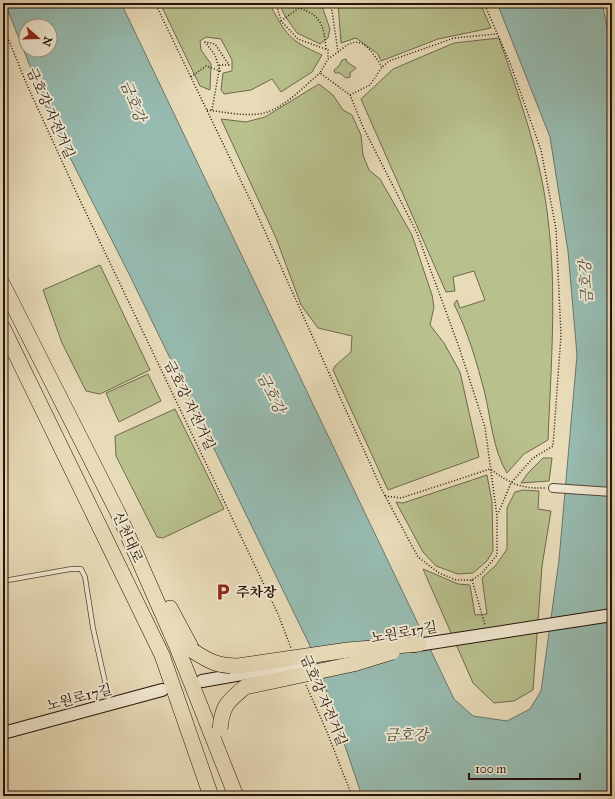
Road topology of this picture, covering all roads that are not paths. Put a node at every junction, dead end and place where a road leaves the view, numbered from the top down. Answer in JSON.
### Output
{"nodes":[{"id":1,"x":3,"y":285,"type":"edge"},
{"id":2,"x":3,"y":328,"type":"edge"},
{"id":3,"x":3,"y":337,"type":"edge"},
{"id":4,"x":42,"y":408,"type":"junction"},
{"id":5,"x":553,"y":488,"type":"road end"},
{"id":6,"x":612,"y":492,"type":"edge"},
{"id":7,"x":118,"y":513,"type":"junction"},
{"id":8,"x":3,"y":581,"type":"edge"},
{"id":9,"x":612,"y":615,"type":"edge"},
{"id":10,"x":419,"y":644,"type":"junction"},
{"id":11,"x":202,"y":681,"type":"dead end"},
{"id":12,"x":162,"y":690,"type":"dead end"},
{"id":13,"x":110,"y":704,"type":"junction"},
{"id":14,"x":3,"y":733,"type":"edge"},
{"id":15,"x":234,"y":790,"type":"edge"},
{"id":16,"x":211,"y":796,"type":"edge"}],
"edges":[{"from":1,"to":7,"type":"highway","name":"신천대로"},
{"from":2,"to":4,"type":"highway","name":"신천대로"},
{"from":3,"to":4,"type":"highway"},
{"from":4,"to":16,"type":"highway","name":"신천대로"},
{"from":5,"to":6,"type":"street"},
{"from":7,"to":10,"type":"highway","bridge":true},
{"from":7,"to":15,"type":"highway","name":"신천대로"},
{"from":8,"to":13,"type":"lane"},
{"from":9,"to":10,"type":"main road","name":"노원로17길","bridge":true},
{"from":10,"to":11,"type":"main road","name":"노원로17길","bridge":true},
{"from":10,"to":15,"type":"highway","bridge":true},
{"from":12,"to":13,"type":"main road","name":"노원로17길"},
{"from":13,"to":14,"type":"main road","name":"노원로17길"}]}
